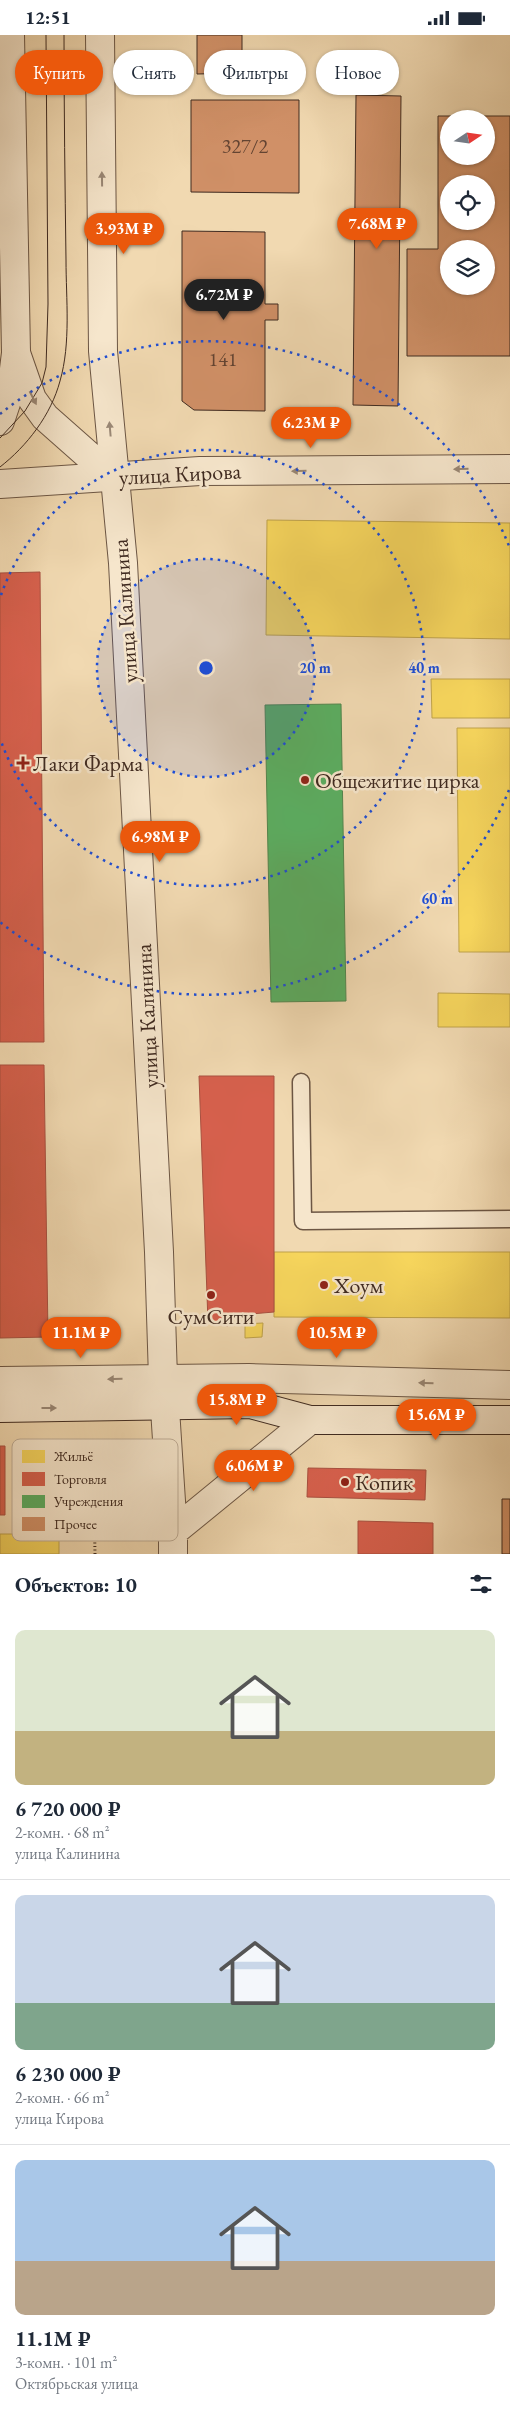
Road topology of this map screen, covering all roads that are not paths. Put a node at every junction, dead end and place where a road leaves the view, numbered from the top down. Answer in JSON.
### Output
{"nodes":[{"id":1,"x":10,"y":35,"type":"edge"},
{"id":2,"x":100,"y":35,"type":"edge"},
{"id":3,"x":16,"y":353,"type":"junction"},
{"id":4,"x":0,"y":421,"type":"edge"},
{"id":5,"x":510,"y":469,"type":"edge"},
{"id":6,"x":114,"y":477,"type":"junction"},
{"id":7,"x":0,"y":484,"type":"edge"},
{"id":8,"x":301,"y":1082,"type":"dead end"},
{"id":9,"x":510,"y":1219,"type":"edge"},
{"id":10,"x":164,"y":1379,"type":"junction"},
{"id":11,"x":0,"y":1381,"type":"edge"},
{"id":12,"x":510,"y":1385,"type":"edge"},
{"id":13,"x":166,"y":1406,"type":"junction"},
{"id":14,"x":0,"y":1409,"type":"edge"},
{"id":15,"x":310,"y":1420,"type":"junction"},
{"id":16,"x":510,"y":1420,"type":"edge"},
{"id":17,"x":168,"y":1439,"type":"edge"},
{"id":18,"x":178,"y":1539,"type":"edge"}],
"edges":[{"from":1,"to":3,"type":"street"},
{"from":6,"to":2,"type":"street","name":"улица Калинина","one_way":true},
{"from":3,"to":4,"type":"street"},
{"from":3,"to":6,"type":"street","one_way":true},
{"from":5,"to":6,"type":"street","name":"улица Кирова","one_way":true},
{"from":6,"to":7,"type":"street","name":"улица Кирова"},
{"from":6,"to":10,"type":"street","name":"улица Калинина"},
{"from":8,"to":9,"type":"lane"},
{"from":10,"to":11,"type":"street","one_way":true},
{"from":12,"to":10,"type":"street","one_way":true},
{"from":10,"to":13,"type":"street","name":"улица Калинина"},
{"from":14,"to":13,"type":"street","one_way":true},
{"from":13,"to":15,"type":"street"},
{"from":13,"to":17,"type":"street","name":"улица Калинина"},
{"from":15,"to":16,"type":"street"},
{"from":15,"to":18,"type":"street"}]}
